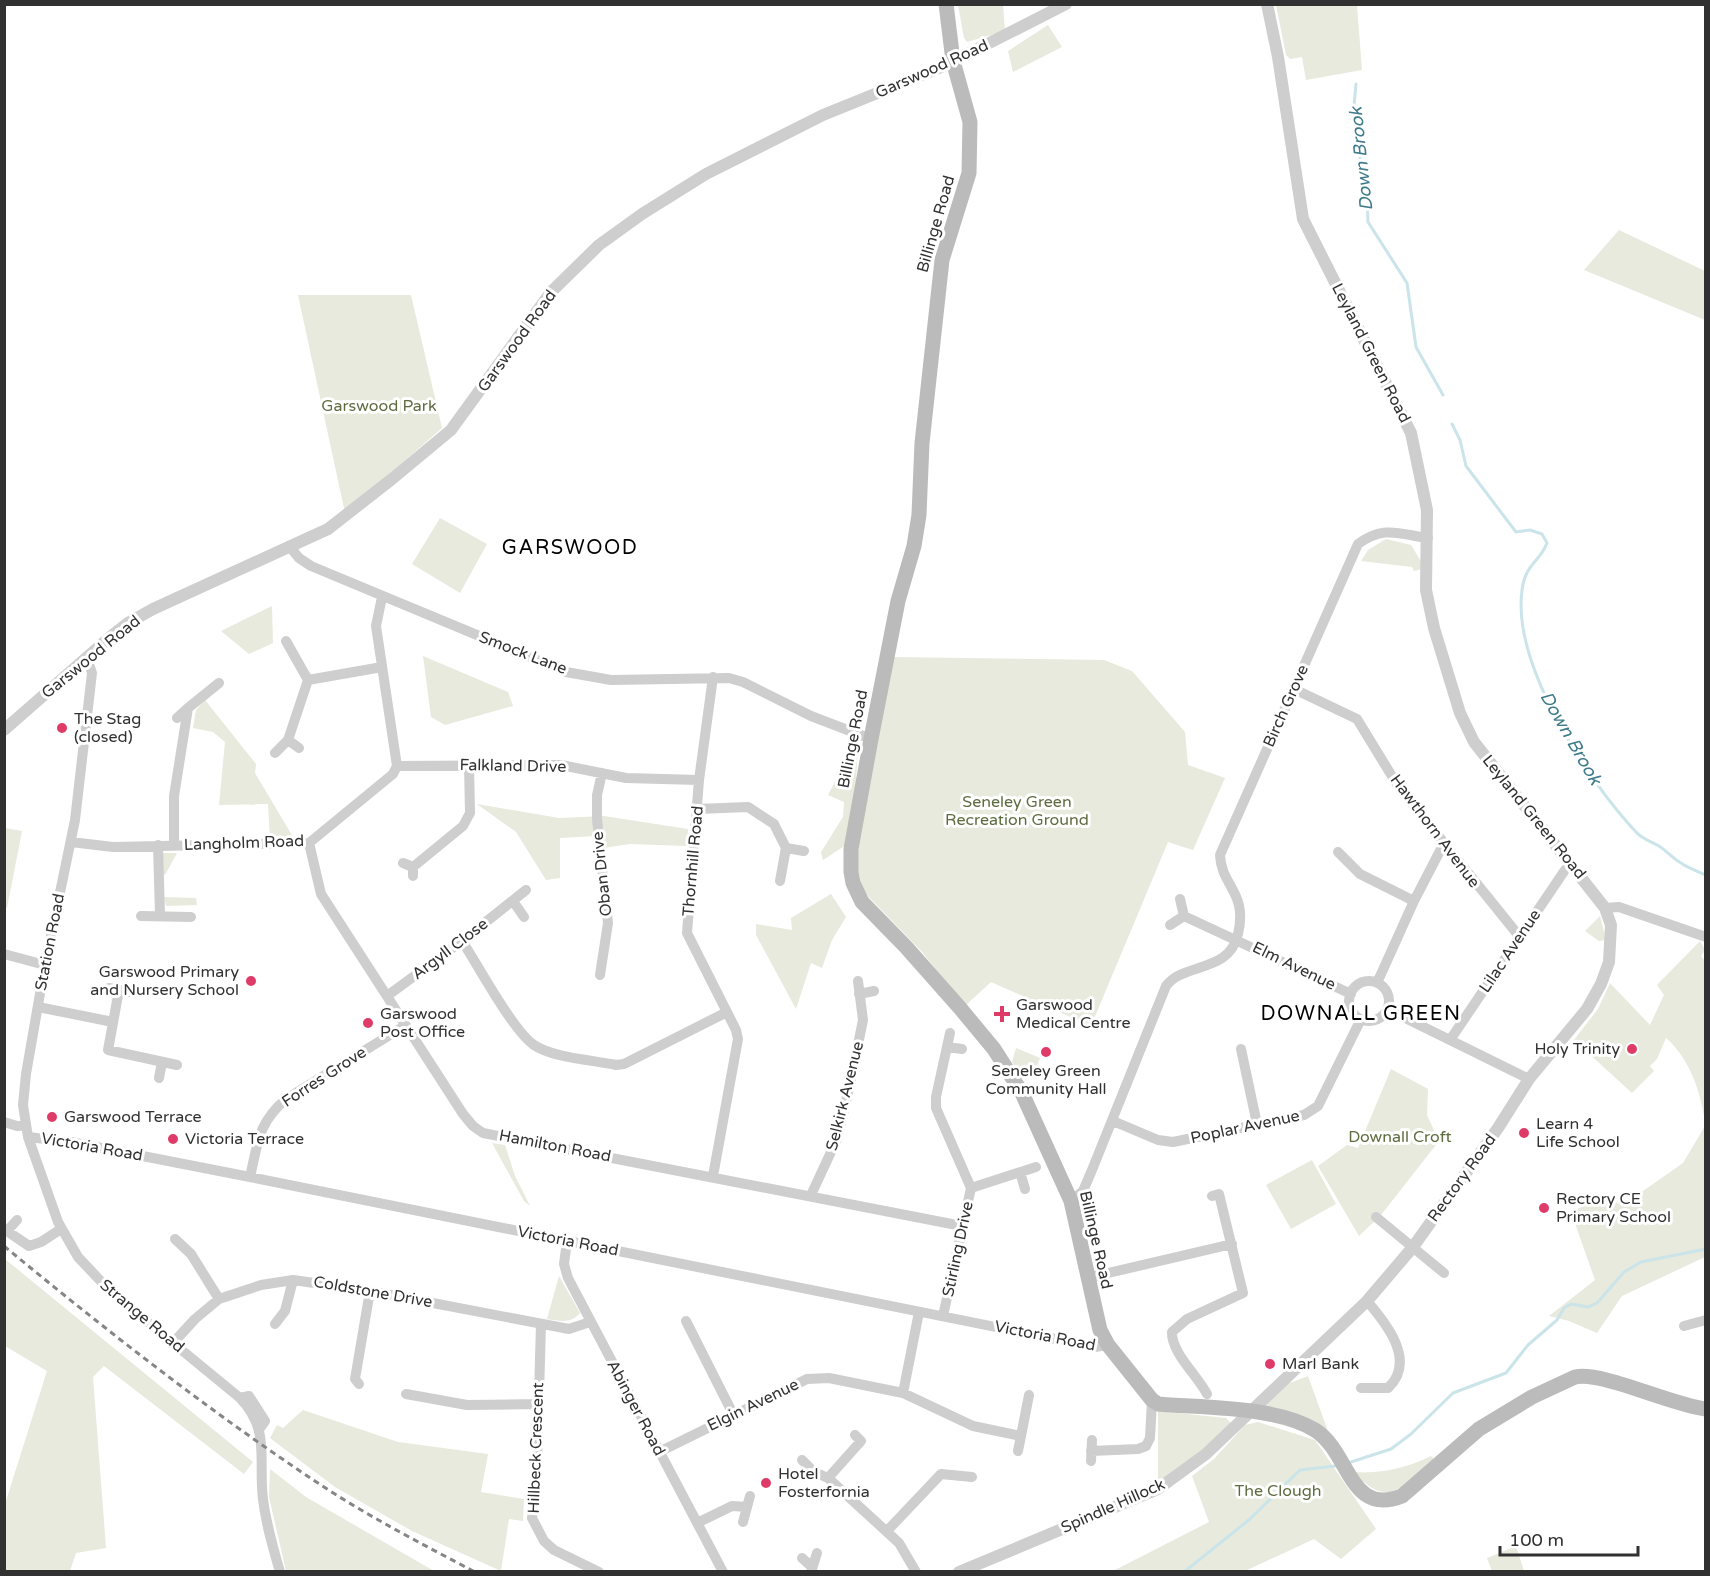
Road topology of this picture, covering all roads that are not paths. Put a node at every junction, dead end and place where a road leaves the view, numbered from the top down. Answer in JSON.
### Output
{"nodes":[{"id":1,"x":946,"y":4,"type":"edge"},
{"id":2,"x":1066,"y":4,"type":"edge"},
{"id":3,"x":1267,"y":4,"type":"edge"},
{"id":4,"x":953,"y":61,"type":"junction"},
{"id":5,"x":1428,"y":538,"type":"junction"},
{"id":6,"x":290,"y":547,"type":"junction"},
{"id":7,"x":382,"y":597,"type":"junction"},
{"id":8,"x":287,"y":642,"type":"dead end"},
{"id":9,"x":87,"y":658,"type":"junction"},
{"id":10,"x":382,"y":667,"type":"junction"},
{"id":11,"x":713,"y":677,"type":"junction"},
{"id":12,"x":308,"y":680,"type":"junction"},
{"id":13,"x":219,"y":683,"type":"dead end"},
{"id":14,"x":1294,"y":689,"type":"junction"},
{"id":15,"x":188,"y":708,"type":"junction"},
{"id":16,"x":177,"y":718,"type":"dead end"},
{"id":17,"x":4,"y":730,"type":"edge"},
{"id":18,"x":871,"y":739,"type":"junction"},
{"id":19,"x":288,"y":740,"type":"junction"},
{"id":20,"x":299,"y":748,"type":"dead end"},
{"id":21,"x":275,"y":753,"type":"dead end"},
{"id":22,"x":397,"y":765,"type":"junction"},
{"id":23,"x":470,"y":765,"type":"junction"},
{"id":24,"x":602,"y":773,"type":"junction"},
{"id":25,"x":699,"y":780,"type":"junction"},
{"id":26,"x":697,"y":809,"type":"junction"},
{"id":27,"x":70,"y":843,"type":"junction"},
{"id":28,"x":309,"y":843,"type":"junction"},
{"id":29,"x":158,"y":845,"type":"junction"},
{"id":30,"x":174,"y":845,"type":"junction"},
{"id":31,"x":1443,"y":845,"type":"junction"},
{"id":32,"x":786,"y":848,"type":"junction"},
{"id":33,"x":804,"y":850,"type":"dead end"},
{"id":34,"x":1338,"y":852,"type":"dead end"},
{"id":35,"x":1573,"y":864,"type":"junction"},
{"id":36,"x":410,"y":869,"type":"dead end"},
{"id":37,"x":780,"y":881,"type":"dead end"},
{"id":38,"x":526,"y":890,"type":"dead end"},
{"id":39,"x":1180,"y":899,"type":"dead end"},
{"id":40,"x":513,"y":901,"type":"junction"},
{"id":41,"x":1414,"y":901,"type":"junction"},
{"id":42,"x":1605,"y":908,"type":"junction"},
{"id":43,"x":160,"y":915,"type":"junction"},
{"id":44,"x":141,"y":916,"type":"dead end"},
{"id":45,"x":1184,"y":916,"type":"junction"},
{"id":46,"x":191,"y":917,"type":"dead end"},
{"id":47,"x":524,"y":917,"type":"dead end"},
{"id":48,"x":1170,"y":925,"type":"dead end"},
{"id":49,"x":1519,"y":936,"type":"junction"},
{"id":50,"x":1706,"y":937,"type":"edge"},
{"id":51,"x":1237,"y":939,"type":"junction"},
{"id":52,"x":462,"y":941,"type":"junction"},
{"id":53,"x":4,"y":954,"type":"edge"},
{"id":54,"x":45,"y":965,"type":"junction"},
{"id":55,"x":600,"y":975,"type":"dead end"},
{"id":56,"x":858,"y":981,"type":"dead end"},
{"id":57,"x":1377,"y":983,"type":"junction"},
{"id":58,"x":119,"y":990,"type":"dead end"},
{"id":59,"x":874,"y":991,"type":"dead end"},
{"id":60,"x":860,"y":994,"type":"junction"},
{"id":61,"x":1351,"y":994,"type":"junction"},
{"id":62,"x":387,"y":996,"type":"junction"},
{"id":63,"x":38,"y":1007,"type":"junction"},
{"id":64,"x":1387,"y":1009,"type":"junction"},
{"id":65,"x":727,"y":1012,"type":"junction"},
{"id":66,"x":1361,"y":1019,"type":"junction"},
{"id":67,"x":113,"y":1022,"type":"junction"},
{"id":68,"x":406,"y":1025,"type":"junction"},
{"id":69,"x":950,"y":1033,"type":"dead end"},
{"id":70,"x":1450,"y":1040,"type":"junction"},
{"id":71,"x":947,"y":1047,"type":"junction"},
{"id":72,"x":962,"y":1049,"type":"dead end"},
{"id":73,"x":1241,"y":1049,"type":"dead end"},
{"id":74,"x":162,"y":1062,"type":"junction"},
{"id":75,"x":177,"y":1065,"type":"dead end"},
{"id":76,"x":159,"y":1078,"type":"dead end"},
{"id":77,"x":1529,"y":1079,"type":"junction"},
{"id":78,"x":1113,"y":1121,"type":"junction"},
{"id":79,"x":4,"y":1122,"type":"edge"},
{"id":80,"x":1257,"y":1124,"type":"junction"},
{"id":81,"x":25,"y":1125,"type":"junction"},
{"id":82,"x":28,"y":1137,"type":"junction"},
{"id":83,"x":1036,"y":1167,"type":"dead end"},
{"id":84,"x":1020,"y":1172,"type":"junction"},
{"id":85,"x":713,"y":1176,"type":"junction"},
{"id":86,"x":250,"y":1177,"type":"junction"},
{"id":87,"x":971,"y":1188,"type":"junction"},
{"id":88,"x":1025,"y":1189,"type":"dead end"},
{"id":89,"x":811,"y":1195,"type":"junction"},
{"id":90,"x":1212,"y":1196,"type":"dead end"},
{"id":91,"x":1071,"y":1201,"type":"junction"},
{"id":92,"x":1376,"y":1216,"type":"dead end"},
{"id":93,"x":17,"y":1220,"type":"dead end"},
{"id":94,"x":60,"y":1225,"type":"junction"},
{"id":95,"x":962,"y":1226,"type":"junction"},
{"id":96,"x":6,"y":1230,"type":"edge"},
{"id":97,"x":175,"y":1239,"type":"dead end"},
{"id":98,"x":567,"y":1241,"type":"junction"},
{"id":99,"x":1232,"y":1244,"type":"junction"},
{"id":100,"x":1413,"y":1247,"type":"junction"},
{"id":101,"x":1444,"y":1273,"type":"dead end"},
{"id":102,"x":1087,"y":1278,"type":"junction"},
{"id":103,"x":293,"y":1280,"type":"junction"},
{"id":104,"x":370,"y":1291,"type":"junction"},
{"id":105,"x":219,"y":1299,"type":"junction"},
{"id":106,"x":1367,"y":1302,"type":"junction"},
{"id":107,"x":919,"y":1312,"type":"junction"},
{"id":108,"x":943,"y":1316,"type":"junction"},
{"id":109,"x":1706,"y":1320,"type":"edge"},
{"id":110,"x":686,"y":1321,"type":"dead end"},
{"id":111,"x":281,"y":1322,"type":"dead end"},
{"id":112,"x":590,"y":1322,"type":"junction"},
{"id":113,"x":541,"y":1324,"type":"junction"},
{"id":114,"x":703,"y":1325,"type":"dead end"},
{"id":115,"x":1684,"y":1326,"type":"dead end"},
{"id":116,"x":692,"y":1331,"type":"junction"},
{"id":117,"x":173,"y":1343,"type":"junction"},
{"id":118,"x":1107,"y":1345,"type":"junction"},
{"id":119,"x":354,"y":1382,"type":"dead end"},
{"id":120,"x":1201,"y":1390,"type":"dead end"},
{"id":121,"x":413,"y":1392,"type":"dead end"},
{"id":122,"x":1363,"y":1392,"type":"dead end"},
{"id":123,"x":903,"y":1394,"type":"junction"},
{"id":124,"x":1029,"y":1395,"type":"dead end"},
{"id":125,"x":1152,"y":1400,"type":"junction"},
{"id":126,"x":538,"y":1404,"type":"junction"},
{"id":127,"x":1706,"y":1409,"type":"edge"},
{"id":128,"x":1248,"y":1412,"type":"junction"},
{"id":129,"x":733,"y":1414,"type":"junction"},
{"id":130,"x":1021,"y":1436,"type":"junction"},
{"id":131,"x":861,"y":1437,"type":"dead end"},
{"id":132,"x":1018,"y":1451,"type":"dead end"},
{"id":133,"x":1091,"y":1451,"type":"dead end"},
{"id":134,"x":659,"y":1452,"type":"junction"},
{"id":135,"x":802,"y":1460,"type":"dead end"},
{"id":136,"x":828,"y":1478,"type":"junction"},
{"id":137,"x":967,"y":1480,"type":"dead end"},
{"id":138,"x":743,"y":1522,"type":"dead end"},
{"id":139,"x":697,"y":1523,"type":"junction"},
{"id":140,"x":887,"y":1531,"type":"junction"},
{"id":141,"x":817,"y":1553,"type":"dead end"},
{"id":142,"x":802,"y":1558,"type":"dead end"},
{"id":143,"x":812,"y":1569,"type":"edge"},
{"id":144,"x":280,"y":1572,"type":"edge"},
{"id":145,"x":599,"y":1572,"type":"edge"},
{"id":146,"x":723,"y":1572,"type":"edge"},
{"id":147,"x":916,"y":1572,"type":"edge"},
{"id":148,"x":959,"y":1572,"type":"edge"}],
"edges":[{"from":1,"to":4,"type":"main road","name":"Billinge Road"},
{"from":2,"to":4,"type":"street","name":"Garswood Road"},
{"from":3,"to":5,"type":"street","name":"Leyland Green Road"},
{"from":4,"to":6,"type":"street","name":"Garswood Road"},
{"from":4,"to":18,"type":"main road","name":"Billinge Road"},
{"from":5,"to":14,"type":"street","name":"Birch Grove"},
{"from":5,"to":35,"type":"street","name":"Leyland Green Road"},
{"from":6,"to":7,"type":"street","name":"Smock Lane"},
{"from":6,"to":9,"type":"street","name":"Garswood Road"},
{"from":7,"to":10,"type":"street"},
{"from":7,"to":11,"type":"street","name":"Smock Lane"},
{"from":8,"to":12,"type":"street"},
{"from":9,"to":17,"type":"street","name":"Garswood Road"},
{"from":9,"to":27,"type":"street","name":"Station Road"},
{"from":10,"to":12,"type":"street"},
{"from":10,"to":22,"type":"street"},
{"from":11,"to":18,"type":"street","name":"Smock Lane"},
{"from":11,"to":25,"type":"street","name":"Thornhill Road"},
{"from":12,"to":19,"type":"street"},
{"from":13,"to":15,"type":"street"},
{"from":14,"to":31,"type":"street","name":"Hawthorn Avenue"},
{"from":14,"to":51,"type":"street","name":"Birch Grove"},
{"from":15,"to":16,"type":"street"},
{"from":15,"to":30,"type":"street"},
{"from":18,"to":91,"type":"main road","name":"Billinge Road"},
{"from":19,"to":20,"type":"street"},
{"from":19,"to":21,"type":"street"},
{"from":22,"to":23,"type":"street","name":"Falkland Drive"},
{"from":22,"to":28,"type":"street","name":"Langholm Road"},
{"from":23,"to":24,"type":"street","name":"Falkland Drive"},
{"from":23,"to":36,"type":"street"},
{"from":24,"to":25,"type":"street","name":"Falkland Drive"},
{"from":24,"to":55,"type":"street","name":"Oban Drive"},
{"from":25,"to":26,"type":"street","name":"Thornhill Road"},
{"from":26,"to":32,"type":"street"},
{"from":26,"to":65,"type":"street","name":"Thornhill Road"},
{"from":27,"to":29,"type":"street","name":"Langholm Road"},
{"from":27,"to":54,"type":"street","name":"Station Road"},
{"from":28,"to":30,"type":"street","name":"Langholm Road"},
{"from":28,"to":62,"type":"street","name":"Hamilton Road"},
{"from":29,"to":30,"type":"street","name":"Langholm Road"},
{"from":29,"to":43,"type":"street"},
{"from":31,"to":41,"type":"street"},
{"from":31,"to":49,"type":"street","name":"Hawthorn Avenue"},
{"from":32,"to":33,"type":"street"},
{"from":32,"to":37,"type":"street"},
{"from":34,"to":41,"type":"street"},
{"from":35,"to":42,"type":"street","name":"Leyland Green Road"},
{"from":35,"to":49,"type":"street","name":"Lilac Avenue"},
{"from":38,"to":40,"type":"street","name":"Argyll Close"},
{"from":39,"to":45,"type":"street"},
{"from":40,"to":47,"type":"street"},
{"from":40,"to":52,"type":"street","name":"Argyll Close"},
{"from":41,"to":57,"type":"street"},
{"from":42,"to":50,"type":"street"},
{"from":42,"to":77,"type":"street","name":"Rectory Road"},
{"from":43,"to":44,"type":"street"},
{"from":43,"to":46,"type":"street"},
{"from":45,"to":48,"type":"street"},
{"from":45,"to":51,"type":"street"},
{"from":49,"to":70,"type":"street","name":"Lilac Avenue"},
{"from":51,"to":61,"type":"street","name":"Elm Avenue"},
{"from":51,"to":78,"type":"street"},
{"from":52,"to":62,"type":"street","name":"Argyll Close"},
{"from":52,"to":65,"type":"street"},
{"from":53,"to":54,"type":"street"},
{"from":54,"to":63,"type":"street","name":"Station Road"},
{"from":56,"to":60,"type":"street","name":"Selkirk Avenue"},
{"from":57,"to":61,"type":"street","name":"Elm Avenue"},
{"from":57,"to":64,"type":"street"},
{"from":58,"to":67,"type":"street"},
{"from":59,"to":60,"type":"street"},
{"from":60,"to":89,"type":"street","name":"Selkirk Avenue"},
{"from":61,"to":66,"type":"street","name":"Elm Avenue"},
{"from":62,"to":68,"type":"street","name":"Hamilton Road"},
{"from":63,"to":67,"type":"street"},
{"from":63,"to":81,"type":"street","name":"Station Road"},
{"from":64,"to":66,"type":"street"},
{"from":64,"to":70,"type":"street"},
{"from":65,"to":85,"type":"street","name":"Thornhill Road"},
{"from":66,"to":80,"type":"street","name":"Poplar Avenue"},
{"from":67,"to":74,"type":"street"},
{"from":68,"to":85,"type":"street","name":"Hamilton Road"},
{"from":68,"to":86,"type":"street","name":"Forres Grove"},
{"from":69,"to":71,"type":"street","name":"Stirling Drive"},
{"from":70,"to":77,"type":"street"},
{"from":71,"to":72,"type":"street"},
{"from":71,"to":87,"type":"street","name":"Stirling Drive"},
{"from":73,"to":80,"type":"street"},
{"from":74,"to":75,"type":"street"},
{"from":74,"to":76,"type":"street"},
{"from":77,"to":100,"type":"street","name":"Rectory Road"},
{"from":78,"to":80,"type":"street","name":"Poplar Avenue"},
{"from":78,"to":91,"type":"street"},
{"from":79,"to":81,"type":"street"},
{"from":81,"to":82,"type":"street","name":"Station Road"},
{"from":82,"to":86,"type":"street","name":"Victoria Road"},
{"from":82,"to":94,"type":"street","name":"Station Road"},
{"from":83,"to":84,"type":"street"},
{"from":84,"to":87,"type":"street"},
{"from":84,"to":88,"type":"street"},
{"from":85,"to":89,"type":"street","name":"Hamilton Road"},
{"from":86,"to":98,"type":"street","name":"Victoria Road"},
{"from":87,"to":95,"type":"street","name":"Stirling Drive"},
{"from":89,"to":95,"type":"street","name":"Hamilton Road"},
{"from":90,"to":99,"type":"street"},
{"from":91,"to":102,"type":"main road","name":"Billinge Road"},
{"from":92,"to":100,"type":"street"},
{"from":93,"to":96,"type":"street"},
{"from":94,"to":96,"type":"street"},
{"from":94,"to":117,"type":"street","name":"Strange Road"},
{"from":95,"to":108,"type":"street","name":"Stirling Drive"},
{"from":97,"to":105,"type":"street"},
{"from":98,"to":107,"type":"street","name":"Victoria Road"},
{"from":98,"to":112,"type":"street","name":"Abinger Road"},
{"from":99,"to":102,"type":"street"},
{"from":99,"to":120,"type":"street"},
{"from":100,"to":101,"type":"street"},
{"from":100,"to":106,"type":"street","name":"Rectory Road"},
{"from":102,"to":118,"type":"main road","name":"Billinge Road"},
{"from":103,"to":104,"type":"street","name":"Coldstone Drive"},
{"from":103,"to":105,"type":"street","name":"Coldstone Drive"},
{"from":103,"to":111,"type":"street"},
{"from":104,"to":113,"type":"street","name":"Coldstone Drive"},
{"from":104,"to":119,"type":"street"},
{"from":105,"to":117,"type":"street","name":"Coldstone Drive"},
{"from":106,"to":122,"type":"street"},
{"from":106,"to":128,"type":"street","name":"Rectory Road"},
{"from":107,"to":108,"type":"street","name":"Victoria Road"},
{"from":107,"to":123,"type":"street"},
{"from":108,"to":118,"type":"street","name":"Victoria Road"},
{"from":109,"to":115,"type":"street"},
{"from":110,"to":116,"type":"street"},
{"from":112,"to":113,"type":"street","name":"Coldstone Drive"},
{"from":112,"to":134,"type":"street","name":"Abinger Road"},
{"from":113,"to":126,"type":"street","name":"Hillbeck Crescent"},
{"from":114,"to":116,"type":"street"},
{"from":116,"to":129,"type":"street"},
{"from":117,"to":144,"type":"street","name":"Strange Road"},
{"from":118,"to":125,"type":"main road","name":"Billinge Road"},
{"from":121,"to":126,"type":"street"},
{"from":123,"to":129,"type":"street","name":"Elgin Avenue"},
{"from":123,"to":130,"type":"street","name":"Elgin Avenue"},
{"from":124,"to":130,"type":"street"},
{"from":125,"to":128,"type":"main road"},
{"from":125,"to":133,"type":"street"},
{"from":126,"to":145,"type":"street","name":"Hillbeck Crescent"},
{"from":127,"to":128,"type":"main road"},
{"from":128,"to":148,"type":"street","name":"Spindle Hillock"},
{"from":129,"to":134,"type":"street","name":"Elgin Avenue"},
{"from":130,"to":132,"type":"street"},
{"from":131,"to":136,"type":"street"},
{"from":134,"to":139,"type":"street","name":"Abinger Road"},
{"from":135,"to":136,"type":"street"},
{"from":136,"to":140,"type":"street"},
{"from":137,"to":140,"type":"street"},
{"from":138,"to":139,"type":"street"},
{"from":139,"to":146,"type":"street","name":"Abinger Road"},
{"from":140,"to":147,"type":"street"},
{"from":141,"to":143,"type":"street"},
{"from":142,"to":143,"type":"street"}]}
